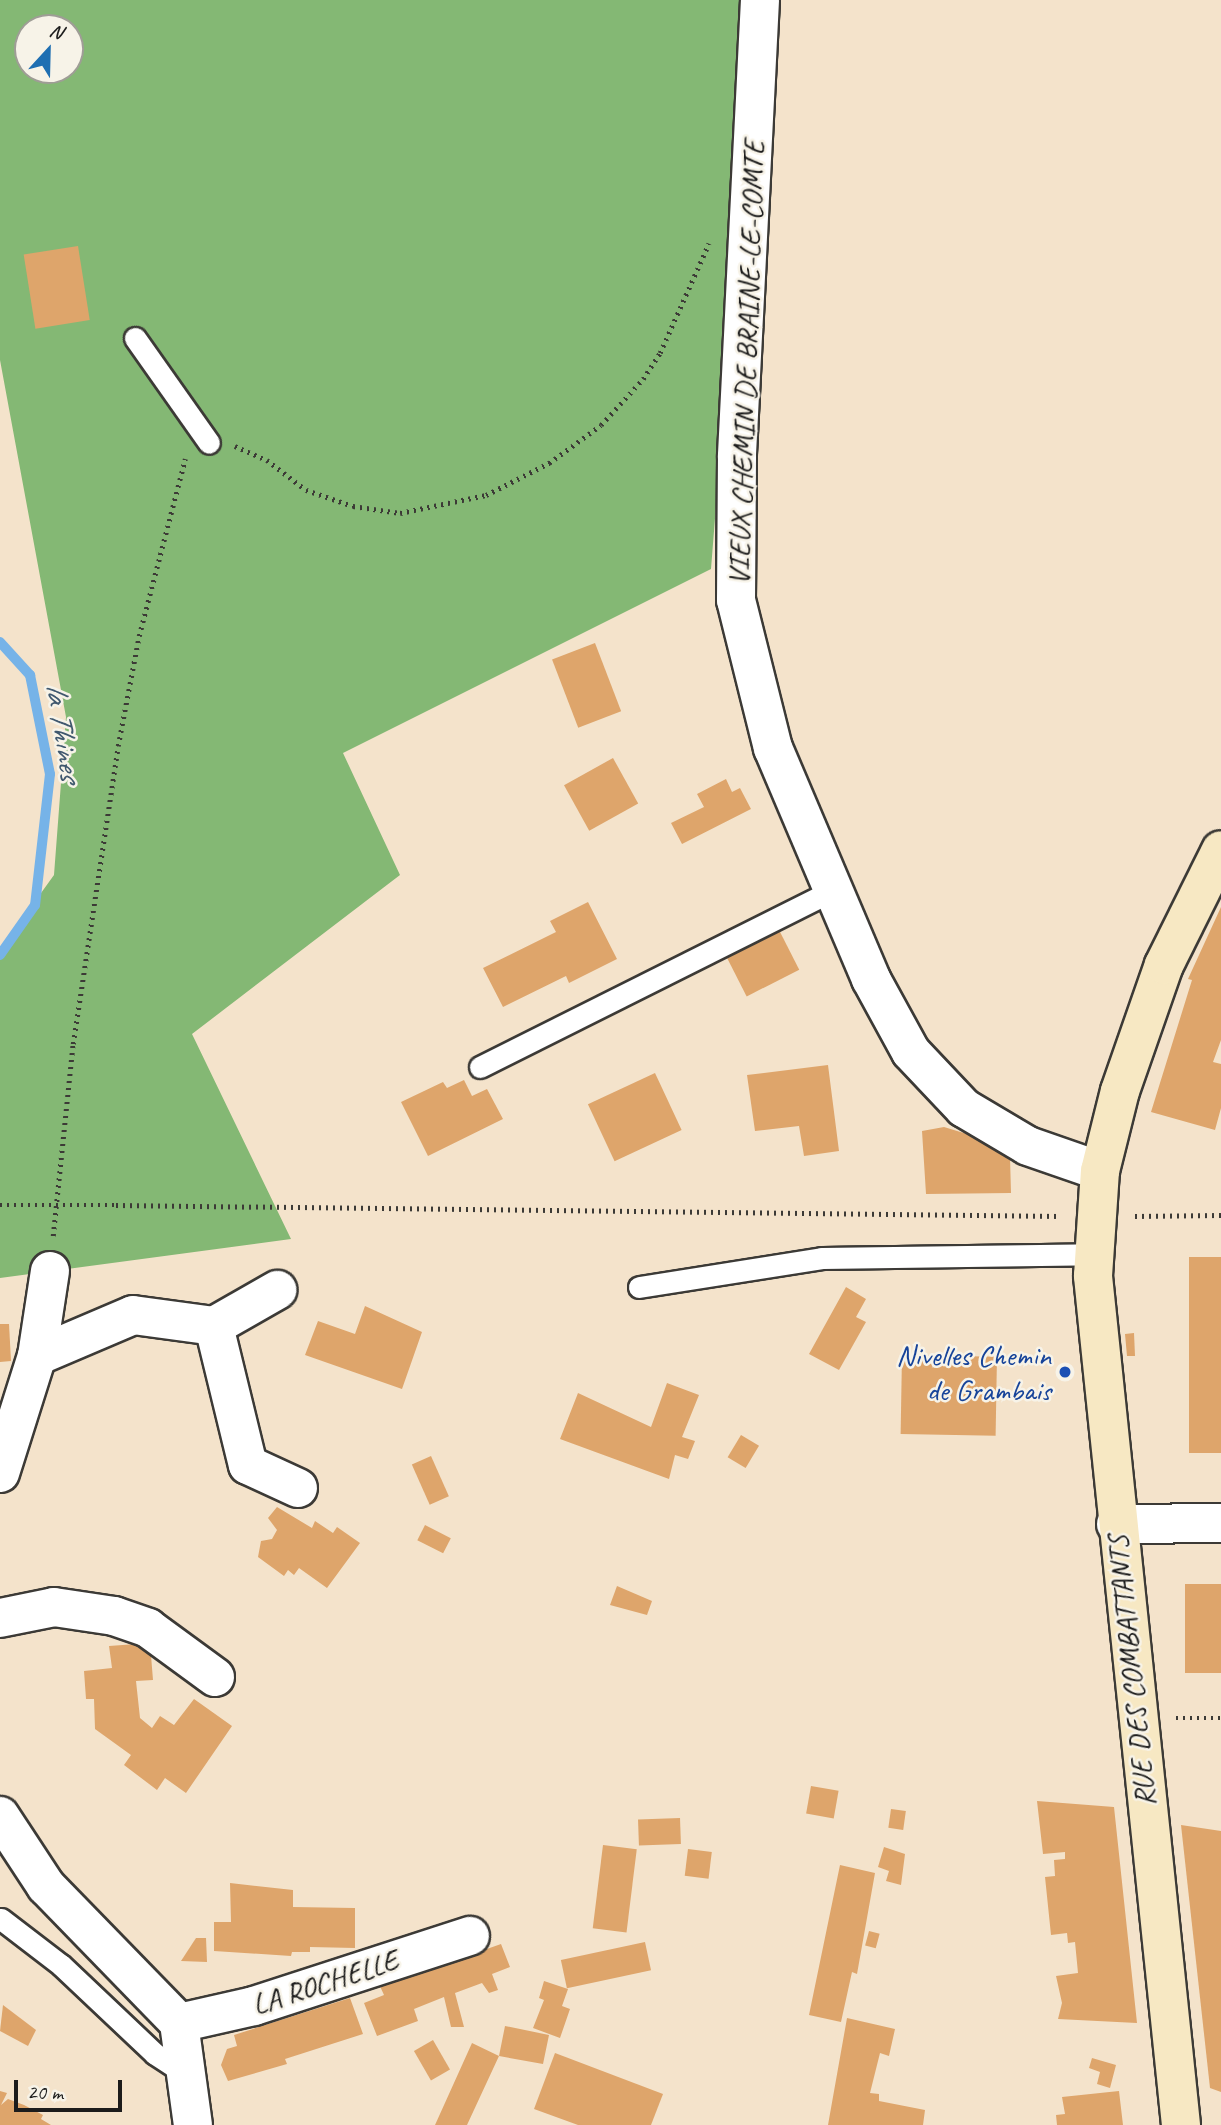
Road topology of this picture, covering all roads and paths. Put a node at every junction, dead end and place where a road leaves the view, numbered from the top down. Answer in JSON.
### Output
{"nodes":[{"id":1,"x":760,"y":0,"type":"edge"},
{"id":2,"x":751,"y":219,"type":"junction"},
{"id":3,"x":135,"y":338,"type":"dead end"},
{"id":4,"x":209,"y":443,"type":"junction"},
{"id":5,"x":1221,"y":850,"type":"edge"},
{"id":6,"x":833,"y":890,"type":"junction"},
{"id":7,"x":480,"y":1067,"type":"dead end"},
{"id":8,"x":1100,"y":1171,"type":"junction"},
{"id":9,"x":0,"y":1205,"type":"edge"},
{"id":10,"x":1221,"y":1215,"type":"edge"},
{"id":11,"x":1095,"y":1216,"type":"junction"},
{"id":12,"x":1094,"y":1254,"type":"junction"},
{"id":13,"x":50,"y":1271,"type":"joint"},
{"id":14,"x":639,"y":1287,"type":"dead end"},
{"id":15,"x":277,"y":1290,"type":"dead end"},
{"id":16,"x":214,"y":1326,"type":"junction"},
{"id":17,"x":37,"y":1356,"type":"junction"},
{"id":18,"x":0,"y":1473,"type":"edge"},
{"id":19,"x":298,"y":1488,"type":"dead end"},
{"id":20,"x":1221,"y":1523,"type":"edge"},
{"id":21,"x":1116,"y":1524,"type":"junction"},
{"id":22,"x":0,"y":1618,"type":"edge"},
{"id":23,"x":215,"y":1677,"type":"dead end"},
{"id":24,"x":0,"y":1816,"type":"edge"},
{"id":25,"x":1,"y":1919,"type":"edge"},
{"id":26,"x":470,"y":1936,"type":"dead end"},
{"id":27,"x":179,"y":2023,"type":"junction"},
{"id":28,"x":186,"y":2074,"type":"junction"},
{"id":29,"x":193,"y":2125,"type":"edge"},
{"id":30,"x":1181,"y":2125,"type":"edge"}],
"edges":[{"from":1,"to":2,"type":"street","name":"VIEUX CHEMIN DE BRAINE-LE-COMTE"},
{"from":2,"to":4,"type":"path"},
{"from":2,"to":6,"type":"street","name":"VIEUX CHEMIN DE BRAINE-LE-COMTE"},
{"from":3,"to":4,"type":"lane"},
{"from":4,"to":13,"type":"path"},
{"from":5,"to":8,"type":"main road","name":"RUE DES COMBATTANTS"},
{"from":6,"to":7,"type":"lane"},
{"from":6,"to":8,"type":"street","name":"VIEUX CHEMIN DE BRAINE-LE-COMTE"},
{"from":8,"to":11,"type":"main road","name":"RUE DES COMBATTANTS"},
{"from":9,"to":11,"type":"path","bridge":true},
{"from":10,"to":11,"type":"path"},
{"from":11,"to":12,"type":"main road","name":"RUE DES COMBATTANTS"},
{"from":12,"to":14,"type":"lane"},
{"from":12,"to":21,"type":"main road","name":"RUE DES COMBATTANTS"},
{"from":13,"to":17,"type":"street"},
{"from":15,"to":16,"type":"street"},
{"from":16,"to":17,"type":"street"},
{"from":16,"to":19,"type":"street"},
{"from":17,"to":18,"type":"street"},
{"from":20,"to":21,"type":"street"},
{"from":21,"to":30,"type":"main road","name":"RUE DES COMBATTANTS"},
{"from":22,"to":23,"type":"street"},
{"from":24,"to":27,"type":"street"},
{"from":25,"to":28,"type":"lane"},
{"from":26,"to":27,"type":"street","name":"LA ROCHELLE"},
{"from":27,"to":28,"type":"street"},
{"from":28,"to":29,"type":"street"}]}
